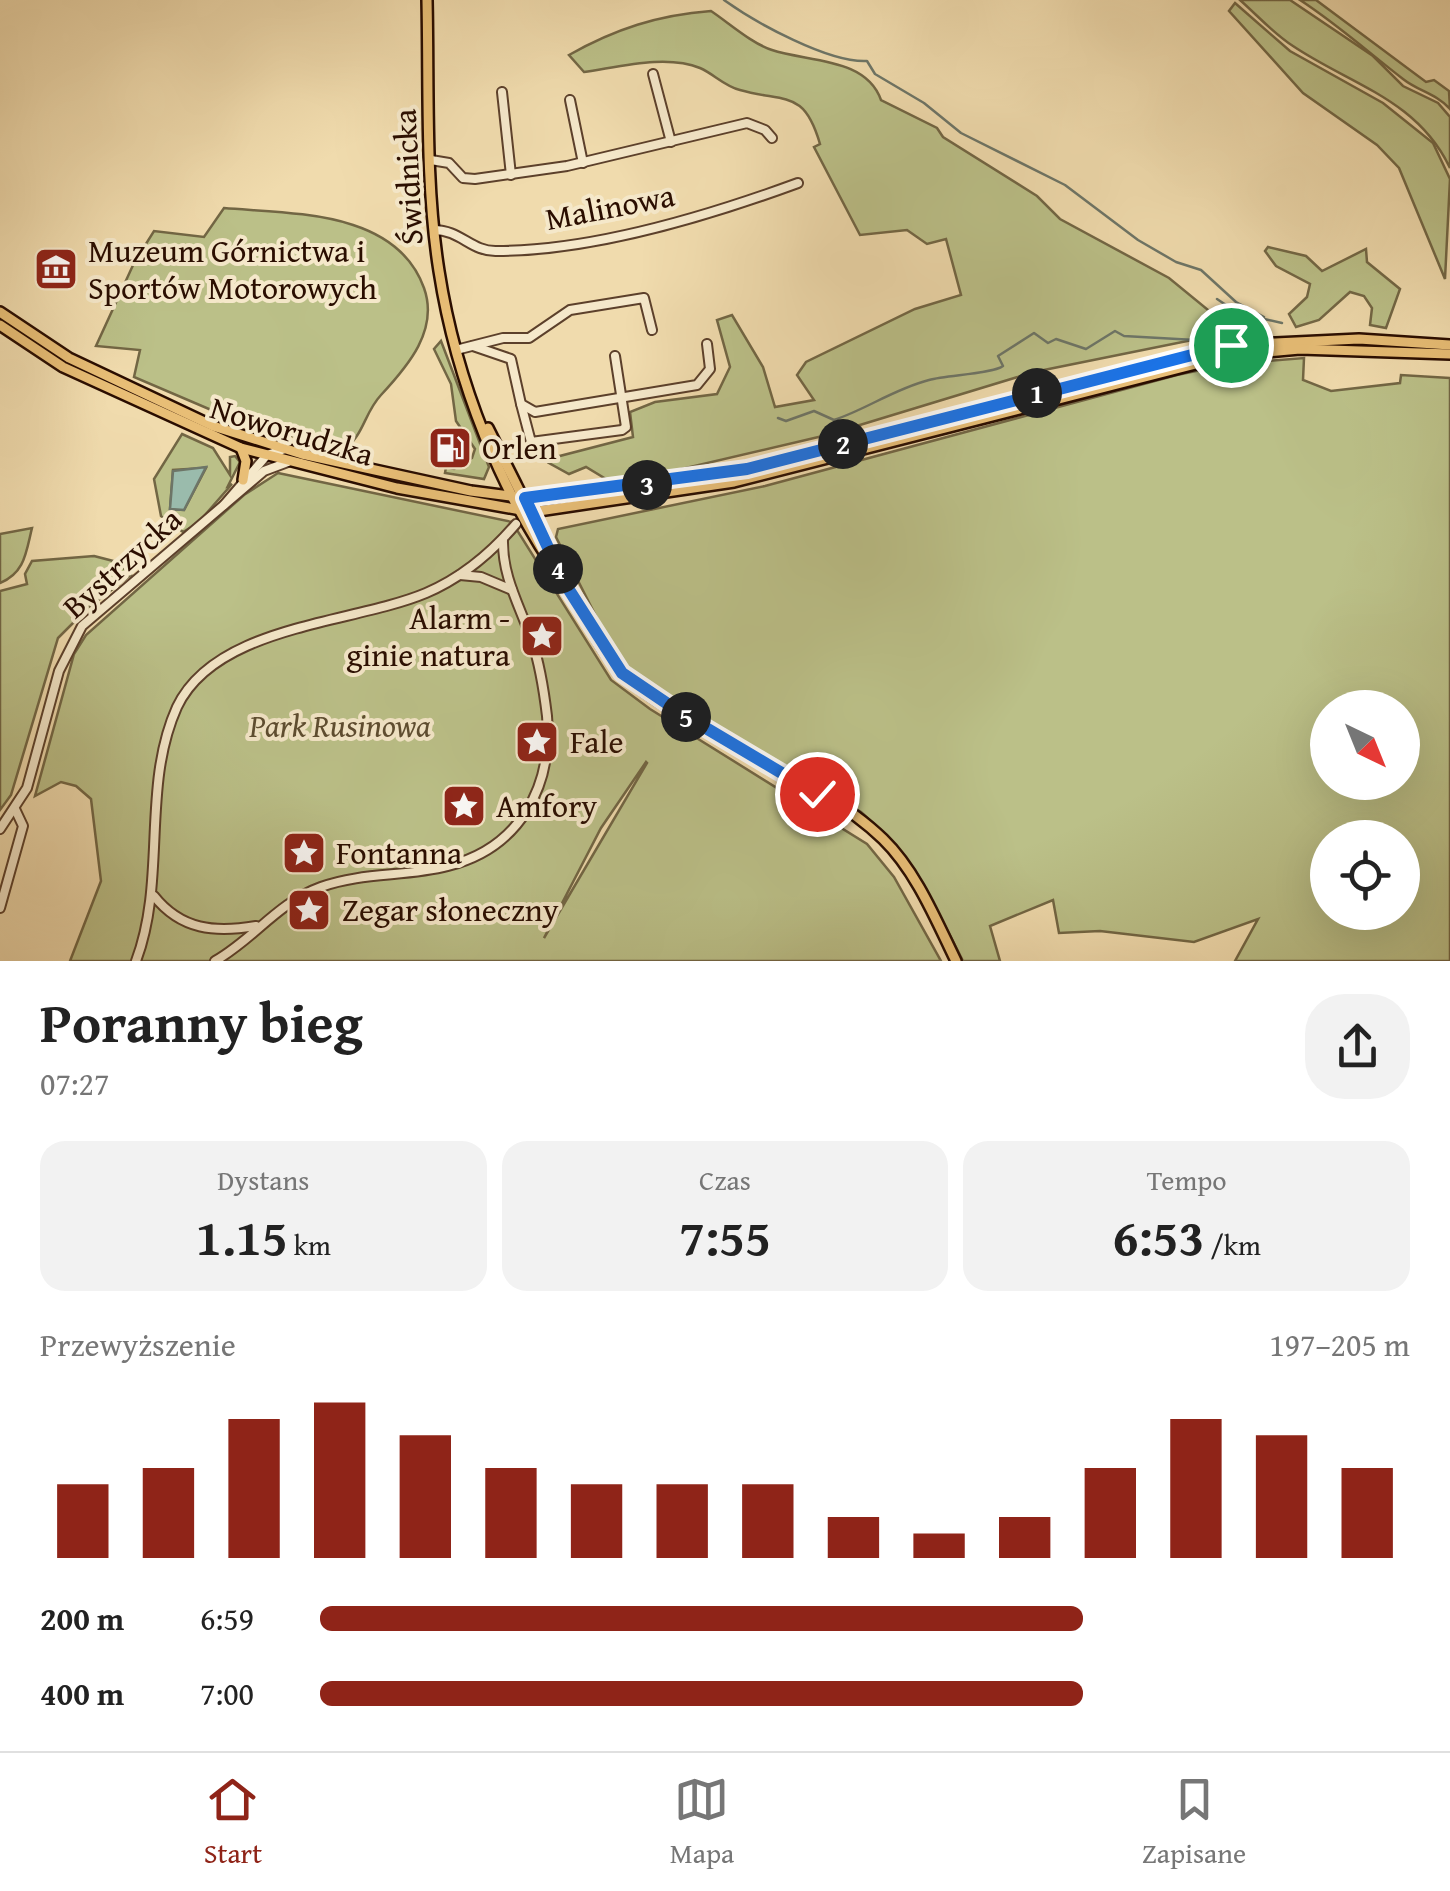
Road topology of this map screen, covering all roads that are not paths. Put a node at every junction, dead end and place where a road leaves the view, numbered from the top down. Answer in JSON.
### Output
{"nodes":[{"id":1,"x":427,"y":0,"type":"edge"},
{"id":2,"x":653,"y":74,"type":"dead end"},
{"id":3,"x":502,"y":92,"type":"dead end"},
{"id":4,"x":570,"y":100,"type":"dead end"},
{"id":5,"x":772,"y":138,"type":"dead end"},
{"id":6,"x":671,"y":142,"type":"junction"},
{"id":7,"x":431,"y":160,"type":"junction"},
{"id":8,"x":582,"y":163,"type":"junction"},
{"id":9,"x":510,"y":175,"type":"junction"},
{"id":10,"x":798,"y":183,"type":"dead end"},
{"id":11,"x":434,"y":230,"type":"junction"},
{"id":12,"x":0,"y":312,"type":"edge"},
{"id":13,"x":0,"y":324,"type":"edge"},
{"id":14,"x":652,"y":330,"type":"dead end"},
{"id":15,"x":707,"y":344,"type":"dead end"},
{"id":16,"x":1450,"y":344,"type":"edge"},
{"id":17,"x":473,"y":346,"type":"junction"},
{"id":18,"x":456,"y":350,"type":"junction"},
{"id":19,"x":1450,"y":354,"type":"edge"},
{"id":20,"x":615,"y":356,"type":"dead end"},
{"id":21,"x":622,"y":398,"type":"junction"},
{"id":22,"x":473,"y":399,"type":"junction"},
{"id":23,"x":521,"y":404,"type":"junction"},
{"id":24,"x":261,"y":442,"type":"junction"},
{"id":25,"x":241,"y":448,"type":"junction"},
{"id":26,"x":285,"y":449,"type":"junction"},
{"id":27,"x":267,"y":455,"type":"junction"},
{"id":28,"x":288,"y":462,"type":"junction"},
{"id":29,"x":264,"y":470,"type":"junction"},
{"id":30,"x":501,"y":472,"type":"junction"},
{"id":31,"x":243,"y":480,"type":"junction"},
{"id":32,"x":484,"y":493,"type":"junction"},
{"id":33,"x":520,"y":498,"type":"junction"},
{"id":34,"x":223,"y":507,"type":"junction"},
{"id":35,"x":552,"y":510,"type":"junction"},
{"id":36,"x":527,"y":512,"type":"junction"},
{"id":37,"x":516,"y":524,"type":"dead end"},
{"id":38,"x":540,"y":529,"type":"junction"},
{"id":39,"x":502,"y":540,"type":"junction"},
{"id":40,"x":458,"y":575,"type":"junction"},
{"id":41,"x":564,"y":582,"type":"junction"},
{"id":42,"x":512,"y":590,"type":"junction"},
{"id":43,"x":15,"y":809,"type":"junction"},
{"id":44,"x":0,"y":830,"type":"edge"},
{"id":45,"x":154,"y":896,"type":"junction"},
{"id":46,"x":0,"y":908,"type":"edge"},
{"id":47,"x":256,"y":926,"type":"junction"},
{"id":48,"x":136,"y":961,"type":"edge"},
{"id":49,"x":215,"y":961,"type":"edge"},
{"id":50,"x":956,"y":961,"type":"edge"}],
"edges":[{"from":1,"to":7,"type":"main road","name":"Świdnicka"},
{"from":2,"to":6,"type":"street"},
{"from":3,"to":9,"type":"street"},
{"from":4,"to":8,"type":"street"},
{"from":5,"to":6,"type":"street"},
{"from":6,"to":8,"type":"street"},
{"from":7,"to":9,"type":"street"},
{"from":7,"to":11,"type":"main road","name":"Świdnicka"},
{"from":8,"to":9,"type":"street"},
{"from":10,"to":11,"type":"street","name":"Malinowa"},
{"from":11,"to":18,"type":"main road","name":"Świdnicka"},
{"from":12,"to":24,"type":"main road","name":"Noworudzka"},
{"from":13,"to":25,"type":"main road","name":"Noworudzka"},
{"from":14,"to":17,"type":"street"},
{"from":15,"to":21,"type":"street"},
{"from":16,"to":33,"type":"main road","name":"Noworudzka"},
{"from":17,"to":18,"type":"street"},
{"from":17,"to":23,"type":"street"},
{"from":18,"to":22,"type":"main road","name":"Świdnicka"},
{"from":19,"to":35,"type":"main road","name":"Noworudzka"},
{"from":20,"to":21,"type":"street"},
{"from":21,"to":23,"type":"street"},
{"from":21,"to":23,"type":"street"},
{"from":22,"to":30,"type":"main road","name":"Świdnicka"},
{"from":22,"to":33,"type":"main road","name":"Świdnicka"},
{"from":24,"to":26,"type":"main road","name":"Noworudzka"},
{"from":24,"to":27,"type":"street"},
{"from":25,"to":27,"type":"main road","name":"Noworudzka"},
{"from":25,"to":31,"type":"main road"},
{"from":26,"to":27,"type":"street","name":"Bystrzycka"},
{"from":26,"to":32,"type":"main road","name":"Noworudzka"},
{"from":27,"to":28,"type":"main road","name":"Noworudzka"},
{"from":27,"to":29,"type":"street"},
{"from":27,"to":31,"type":"street","name":"Bystrzycka"},
{"from":28,"to":29,"type":"street","name":"Bystrzycka"},
{"from":28,"to":36,"type":"main road","name":"Noworudzka"},
{"from":29,"to":34,"type":"street","name":"Bystrzycka"},
{"from":30,"to":32,"type":"main road"},
{"from":30,"to":33,"type":"main road","name":"Świdnicka"},
{"from":31,"to":34,"type":"street","name":"Bystrzycka"},
{"from":32,"to":33,"type":"main road","name":"Noworudzka"},
{"from":33,"to":36,"type":"main road","name":"Świdnicka"},
{"from":34,"to":43,"type":"street","name":"Bystrzycka"},
{"from":35,"to":36,"type":"main road","name":"Noworudzka"},
{"from":35,"to":38,"type":"main road"},
{"from":36,"to":38,"type":"main road"},
{"from":36,"to":41,"type":"main road"},
{"from":37,"to":39,"type":"street"},
{"from":38,"to":41,"type":"main road"},
{"from":39,"to":40,"type":"street"},
{"from":39,"to":42,"type":"street"},
{"from":40,"to":42,"type":"street"},
{"from":40,"to":45,"type":"street"},
{"from":41,"to":50,"type":"main road"},
{"from":42,"to":47,"type":"street"},
{"from":43,"to":44,"type":"street","name":"Bystrzycka"},
{"from":43,"to":46,"type":"street"},
{"from":45,"to":47,"type":"street"},
{"from":45,"to":48,"type":"street"},
{"from":47,"to":49,"type":"street"}]}
